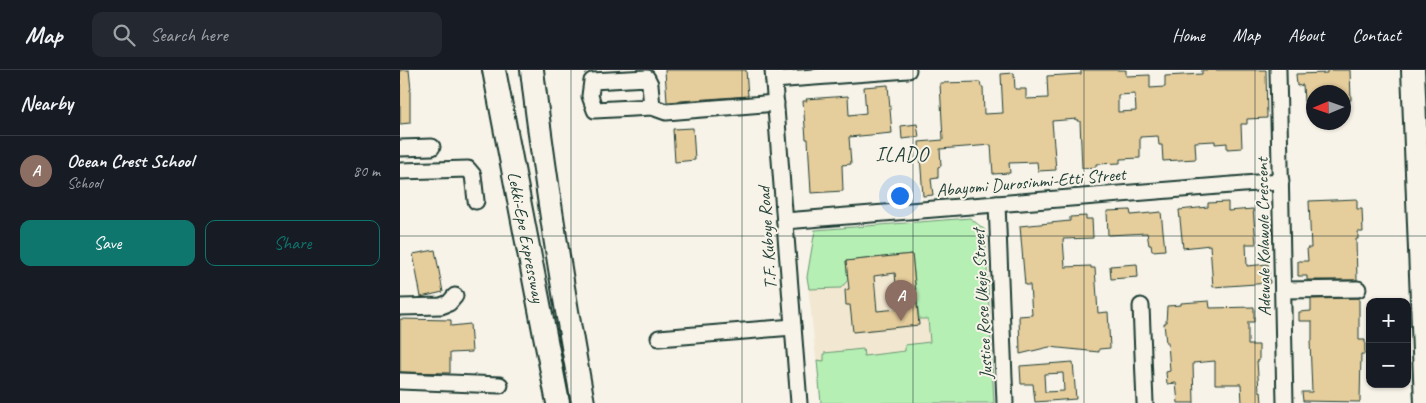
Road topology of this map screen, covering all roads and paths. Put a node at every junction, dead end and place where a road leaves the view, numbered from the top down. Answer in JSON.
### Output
{"nodes":[{"id":1,"x":494,"y":70,"type":"edge"},
{"id":2,"x":502,"y":70,"type":"edge"},
{"id":3,"x":518,"y":70,"type":"edge"},
{"id":4,"x":532,"y":70,"type":"edge"},
{"id":5,"x":908,"y":70,"type":"edge"},
{"id":6,"x":1278,"y":70,"type":"edge"},
{"id":7,"x":1413,"y":70,"type":"edge"},
{"id":8,"x":773,"y":75,"type":"edge"},
{"id":9,"x":776,"y":103,"type":"junction"},
{"id":10,"x":502,"y":105,"type":"junction"},
{"id":11,"x":652,"y":107,"type":"dead end"},
{"id":12,"x":537,"y":122,"type":"junction"},
{"id":13,"x":432,"y":147,"type":"dead end"},
{"id":14,"x":400,"y":148,"type":"edge"},
{"id":15,"x":400,"y":171,"type":"edge"},
{"id":16,"x":1281,"y":181,"type":"junction"},
{"id":17,"x":476,"y":202,"type":"dead end"},
{"id":18,"x":996,"y":204,"type":"junction"},
{"id":19,"x":785,"y":221,"type":"junction"},
{"id":20,"x":1358,"y":289,"type":"dead end"},
{"id":21,"x":1283,"y":290,"type":"junction"},
{"id":22,"x":455,"y":296,"type":"dead end"},
{"id":23,"x":1141,"y":306,"type":"dead end"},
{"id":24,"x":400,"y":307,"type":"edge"},
{"id":25,"x":793,"y":327,"type":"junction"},
{"id":26,"x":659,"y":338,"type":"dead end"},
{"id":27,"x":400,"y":380,"type":"edge"},
{"id":28,"x":500,"y":384,"type":"dead end"},
{"id":29,"x":558,"y":403,"type":"edge"},
{"id":30,"x":583,"y":403,"type":"edge"},
{"id":31,"x":799,"y":403,"type":"edge"},
{"id":32,"x":1005,"y":403,"type":"edge"},
{"id":33,"x":1145,"y":403,"type":"edge"},
{"id":34,"x":1285,"y":403,"type":"edge"},
{"id":35,"x":1426,"y":403,"type":"edge"}],
"edges":[{"from":1,"to":10,"type":"highway","name":"Lekki-Epe Expressway"},
{"from":2,"to":10,"type":"highway"},
{"from":3,"to":12,"type":"highway"},
{"from":4,"to":12,"type":"highway","name":"Lekki-Epe Expressway"},
{"from":5,"to":8,"type":"street"},
{"from":6,"to":16,"type":"street","name":"Adewale Kolawole Crescent"},
{"from":7,"to":35,"type":"highway"},
{"from":8,"to":9,"type":"street","name":"T.F. Kuboye Road"},
{"from":9,"to":11,"type":"street"},
{"from":9,"to":19,"type":"street","name":"T.F. Kuboye Road"},
{"from":10,"to":29,"type":"highway","name":"Lekki-Epe Expressway"},
{"from":12,"to":30,"type":"highway","name":"Lekki-Epe Expressway"},
{"from":13,"to":14,"type":"street"},
{"from":15,"to":17,"type":"street"},
{"from":16,"to":18,"type":"street","name":"Abayomi Durosinmi-Etti Street"},
{"from":16,"to":21,"type":"street","name":"Adewale Kolawole Crescent"},
{"from":18,"to":19,"type":"street","name":"Abayomi Durosinmi-Etti Street"},
{"from":18,"to":32,"type":"street","name":"Justice Rose Ukeje Street"},
{"from":19,"to":25,"type":"street","name":"T.F. Kuboye Road"},
{"from":20,"to":21,"type":"street"},
{"from":21,"to":34,"type":"street","name":"Adewale Kolawole Crescent"},
{"from":22,"to":24,"type":"street"},
{"from":23,"to":33,"type":"street"},
{"from":25,"to":26,"type":"street"},
{"from":25,"to":31,"type":"street","name":"T.F. Kuboye Road"},
{"from":27,"to":28,"type":"street"}]}
